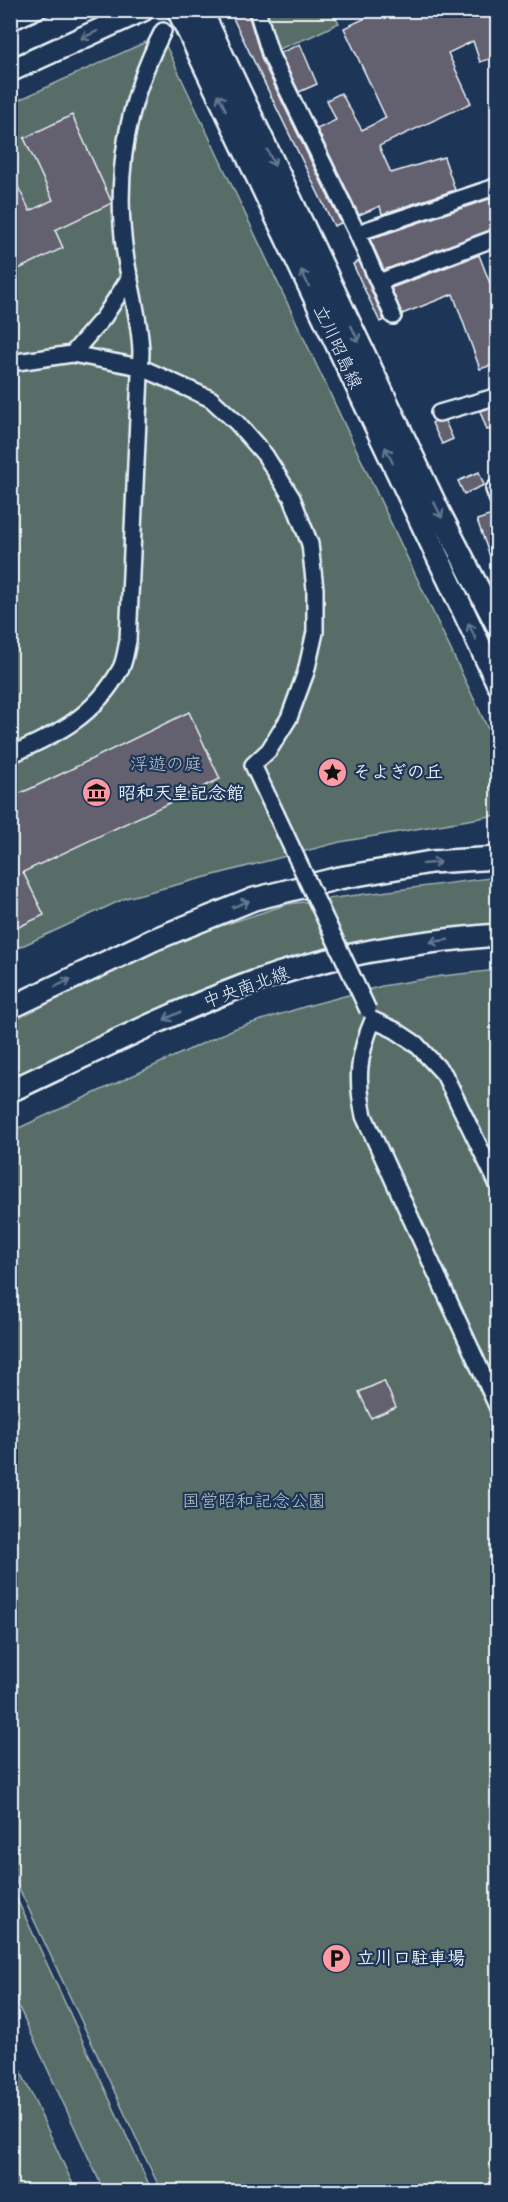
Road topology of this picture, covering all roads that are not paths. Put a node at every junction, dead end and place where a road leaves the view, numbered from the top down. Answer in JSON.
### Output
{"nodes":[{"id":1,"x":87,"y":10,"type":"edge"},
{"id":2,"x":142,"y":10,"type":"edge"},
{"id":3,"x":178,"y":10,"type":"edge"},
{"id":4,"x":201,"y":10,"type":"edge"},
{"id":5,"x":257,"y":10,"type":"edge"},
{"id":6,"x":163,"y":31,"type":"dead end"},
{"id":7,"x":10,"y":45,"type":"edge"},
{"id":8,"x":10,"y":71,"type":"edge"},
{"id":9,"x":498,"y":186,"type":"edge"},
{"id":10,"x":357,"y":233,"type":"junction"},
{"id":11,"x":498,"y":237,"type":"edge"},
{"id":12,"x":130,"y":277,"type":"junction"},
{"id":13,"x":379,"y":282,"type":"junction"},
{"id":14,"x":393,"y":316,"type":"dead end"},
{"id":15,"x":72,"y":354,"type":"junction"},
{"id":16,"x":10,"y":363,"type":"edge"},
{"id":17,"x":140,"y":367,"type":"junction"},
{"id":18,"x":498,"y":396,"type":"edge"},
{"id":19,"x":439,"y":413,"type":"dead end"},
{"id":20,"x":498,"y":627,"type":"edge"},
{"id":21,"x":498,"y":684,"type":"edge"},
{"id":22,"x":10,"y":755,"type":"edge"},
{"id":23,"x":498,"y":858,"type":"edge"},
{"id":24,"x":498,"y":935,"type":"edge"},
{"id":25,"x":10,"y":1008,"type":"edge"},
{"id":26,"x":370,"y":1015,"type":"junction"},
{"id":27,"x":10,"y":1090,"type":"edge"},
{"id":28,"x":498,"y":1185,"type":"edge"},
{"id":29,"x":498,"y":1408,"type":"edge"}],
"edges":[{"from":1,"to":7,"type":"main road"},
{"from":2,"to":8,"type":"main road","one_way":true},
{"from":21,"to":3,"type":"main road","name":"立川昭島線","one_way":true},
{"from":4,"to":20,"type":"main road","name":"立川昭島線","one_way":true},
{"from":5,"to":10,"type":"street"},
{"from":6,"to":12,"type":"street"},
{"from":9,"to":10,"type":"street"},
{"from":10,"to":13,"type":"street"},
{"from":11,"to":13,"type":"street"},
{"from":12,"to":15,"type":"street"},
{"from":12,"to":17,"type":"street"},
{"from":13,"to":14,"type":"street"},
{"from":15,"to":16,"type":"street"},
{"from":15,"to":17,"type":"street"},
{"from":17,"to":22,"type":"street"},
{"from":17,"to":26,"type":"street","bridge":true},
{"from":18,"to":19,"type":"street"},
{"from":25,"to":23,"type":"main road","one_way":true},
{"from":24,"to":27,"type":"main road","name":"中央南北線","one_way":true},
{"from":26,"to":28,"type":"street"},
{"from":26,"to":29,"type":"street"}]}
